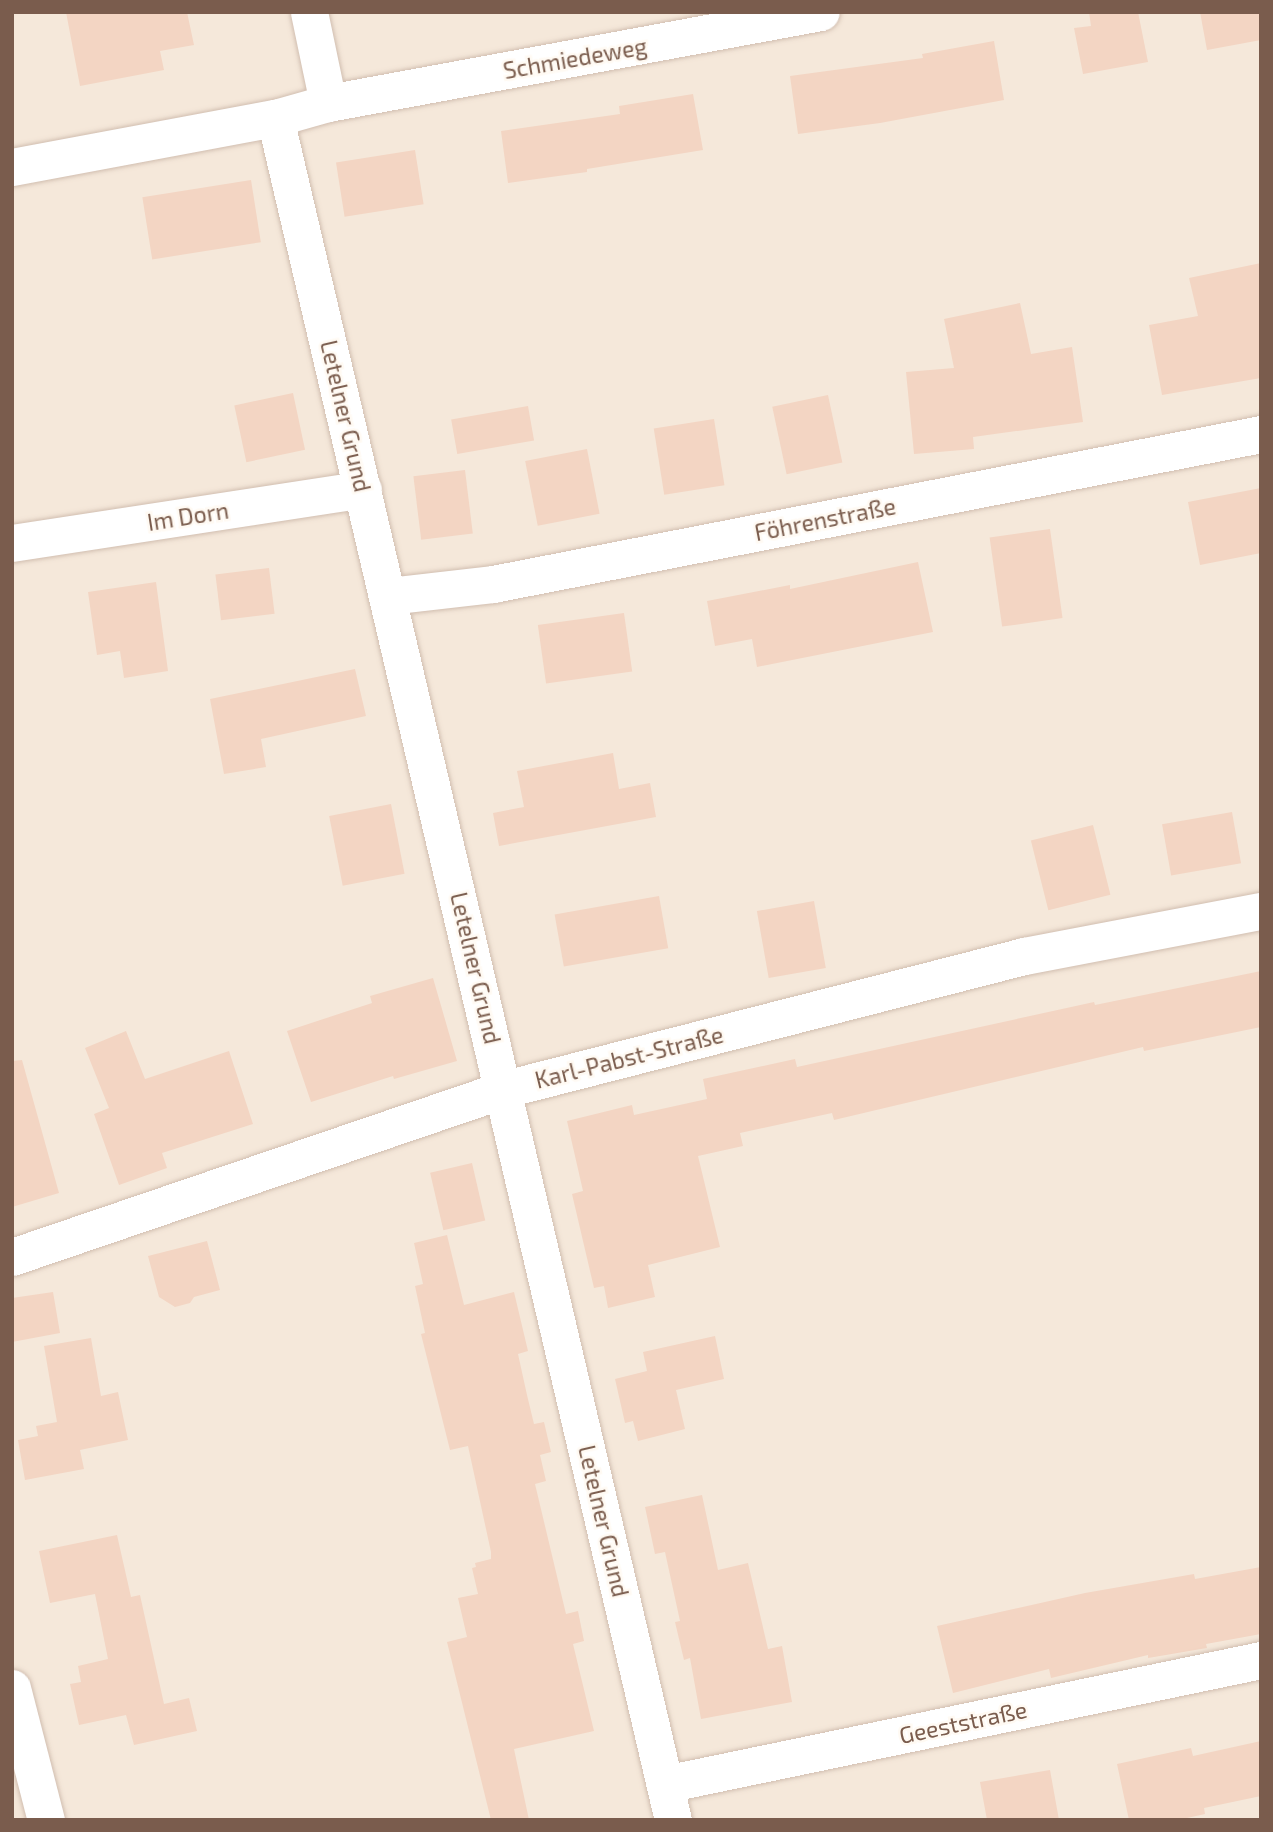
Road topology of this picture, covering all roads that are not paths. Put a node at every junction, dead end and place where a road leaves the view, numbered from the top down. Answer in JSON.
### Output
{"nodes":[{"id":1,"x":309,"y":12,"type":"edge"},
{"id":2,"x":821,"y":12,"type":"edge"},
{"id":3,"x":328,"y":103,"type":"junction"},
{"id":4,"x":275,"y":118,"type":"junction"},
{"id":5,"x":12,"y":167,"type":"edge"},
{"id":6,"x":1261,"y":434,"type":"edge"},
{"id":7,"x":363,"y":489,"type":"junction"},
{"id":8,"x":12,"y":543,"type":"edge"},
{"id":9,"x":388,"y":596,"type":"junction"},
{"id":10,"x":1261,"y":911,"type":"edge"},
{"id":11,"x":505,"y":1089,"type":"junction"},
{"id":12,"x":12,"y":1257,"type":"edge"},
{"id":13,"x":1261,"y":1660,"type":"edge"},
{"id":14,"x":12,"y":1688,"type":"edge"},
{"id":15,"x":665,"y":1784,"type":"junction"},
{"id":16,"x":46,"y":1820,"type":"edge"},
{"id":17,"x":673,"y":1820,"type":"edge"}],
"edges":[{"from":1,"to":3,"type":"street"},
{"from":2,"to":3,"type":"street","name":"Schmiedeweg"},
{"from":3,"to":4,"type":"street","name":"Schmiedeweg"},
{"from":4,"to":5,"type":"street","name":"Schmiedeweg"},
{"from":4,"to":7,"type":"street","name":"Letelner Grund"},
{"from":6,"to":9,"type":"street","name":"Föhrenstraße"},
{"from":7,"to":8,"type":"street","name":"Im Dorn"},
{"from":7,"to":9,"type":"street","name":"Letelner Grund"},
{"from":9,"to":11,"type":"street","name":"Letelner Grund"},
{"from":10,"to":11,"type":"street","name":"Karl-Pabst-Straße"},
{"from":11,"to":12,"type":"street","name":"Karl-Pabst-Straße"},
{"from":11,"to":15,"type":"street","name":"Letelner Grund"},
{"from":13,"to":15,"type":"street","name":"Geeststraße"},
{"from":14,"to":16,"type":"street"},
{"from":15,"to":17,"type":"street","name":"Letelner Grund"}]}
